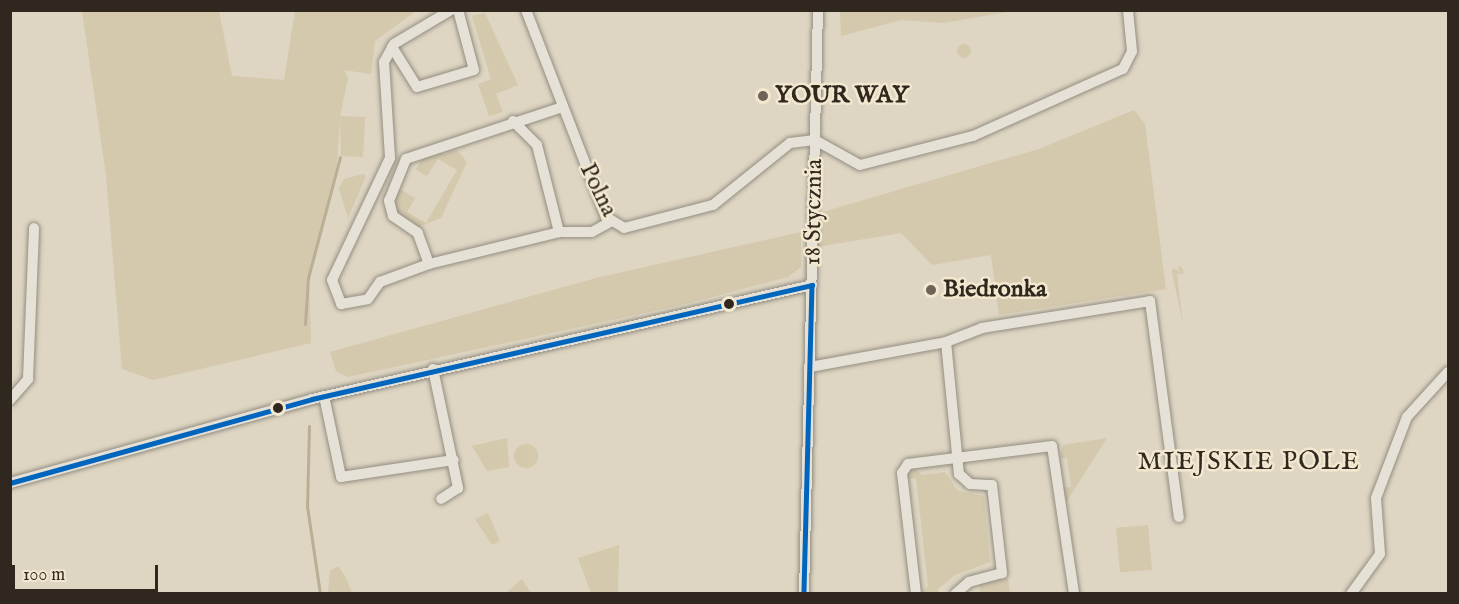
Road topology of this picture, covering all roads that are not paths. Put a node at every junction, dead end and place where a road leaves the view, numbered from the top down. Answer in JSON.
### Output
{"nodes":[{"id":1,"x":451,"y":10,"type":"edge"},
{"id":2,"x":458,"y":10,"type":"edge"},
{"id":3,"x":526,"y":10,"type":"edge"},
{"id":4,"x":818,"y":10,"type":"edge"},
{"id":5,"x":1128,"y":10,"type":"edge"},
{"id":6,"x":392,"y":47,"type":"junction"},
{"id":7,"x":398,"y":60,"type":"junction"},
{"id":8,"x":384,"y":72,"type":"junction"},
{"id":9,"x":562,"y":107,"type":"junction"},
{"id":10,"x":513,"y":121,"type":"junction"},
{"id":11,"x":815,"y":140,"type":"junction"},
{"id":12,"x":610,"y":222,"type":"junction"},
{"id":13,"x":34,"y":228,"type":"dead end"},
{"id":14,"x":559,"y":232,"type":"junction"},
{"id":15,"x":429,"y":264,"type":"junction"},
{"id":16,"x":812,"y":285,"type":"junction"},
{"id":17,"x":946,"y":342,"type":"junction"},
{"id":18,"x":810,"y":367,"type":"junction"},
{"id":19,"x":433,"y":369,"type":"junction"},
{"id":20,"x":1449,"y":372,"type":"edge"},
{"id":21,"x":324,"y":396,"type":"junction"},
{"id":22,"x":10,"y":400,"type":"edge"},
{"id":23,"x":956,"y":459,"type":"junction"},
{"id":24,"x":454,"y":460,"type":"junction"},
{"id":25,"x":10,"y":483,"type":"edge"},
{"id":26,"x":441,"y":499,"type":"dead end"},
{"id":27,"x":1179,"y":517,"type":"dead end"},
{"id":28,"x":804,"y":594,"type":"edge"},
{"id":29,"x":916,"y":594,"type":"edge"},
{"id":30,"x":955,"y":594,"type":"edge"},
{"id":31,"x":1074,"y":594,"type":"edge"},
{"id":32,"x":1351,"y":594,"type":"edge"}],
"edges":[{"from":1,"to":6,"type":"street"},
{"from":2,"to":7,"type":"street"},
{"from":3,"to":9,"type":"street","name":"Polna"},
{"from":4,"to":11,"type":"street","name":"18 Stycznia"},
{"from":5,"to":11,"type":"street"},
{"from":6,"to":7,"type":"street"},
{"from":6,"to":8,"type":"street"},
{"from":7,"to":8,"type":"street"},
{"from":8,"to":15,"type":"street"},
{"from":9,"to":10,"type":"street"},
{"from":9,"to":12,"type":"street","name":"Polna"},
{"from":10,"to":14,"type":"street"},
{"from":10,"to":15,"type":"street"},
{"from":11,"to":12,"type":"street","name":"Polna"},
{"from":11,"to":16,"type":"street","name":"18 Stycznia"},
{"from":12,"to":14,"type":"street"},
{"from":13,"to":22,"type":"street"},
{"from":14,"to":15,"type":"street"},
{"from":16,"to":18,"type":"street","name":"18 Stycznia"},
{"from":16,"to":19,"type":"street"},
{"from":17,"to":18,"type":"street"},
{"from":17,"to":23,"type":"street"},
{"from":17,"to":27,"type":"street"},
{"from":18,"to":28,"type":"street","name":"18 Stycznia"},
{"from":19,"to":21,"type":"street"},
{"from":19,"to":24,"type":"street"},
{"from":20,"to":32,"type":"street"},
{"from":21,"to":24,"type":"street"},
{"from":21,"to":25,"type":"street"},
{"from":23,"to":29,"type":"street"},
{"from":23,"to":30,"type":"street"},
{"from":23,"to":31,"type":"street"},
{"from":24,"to":26,"type":"street"}]}
